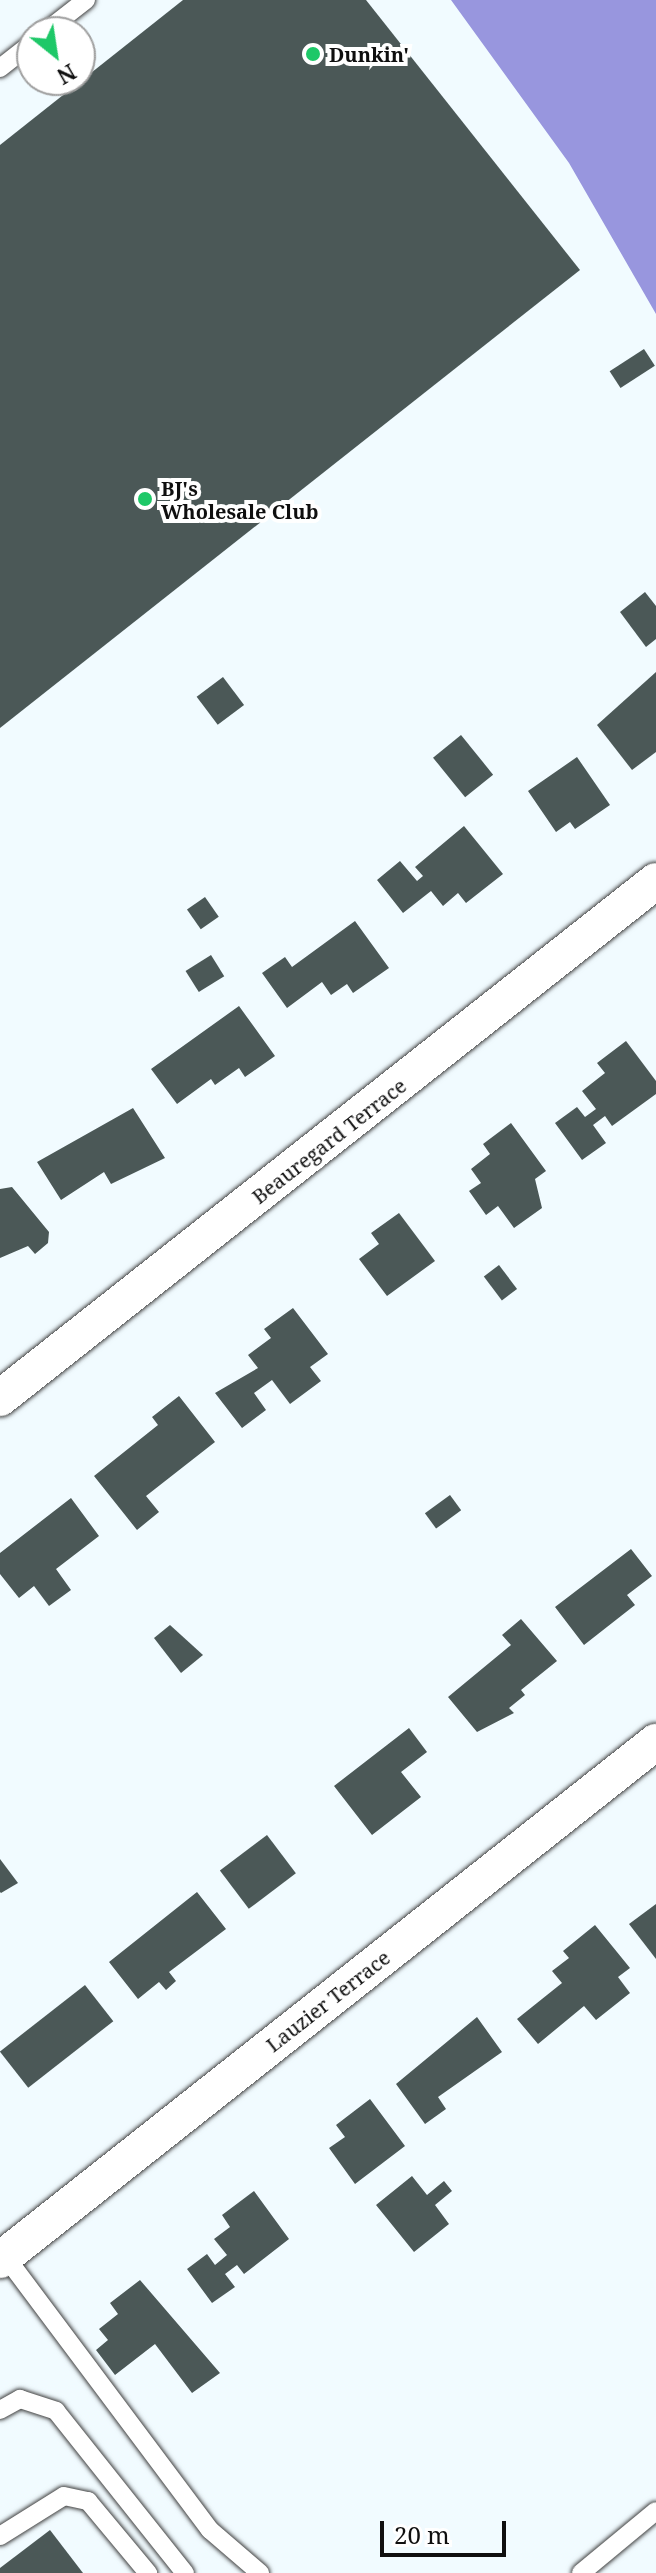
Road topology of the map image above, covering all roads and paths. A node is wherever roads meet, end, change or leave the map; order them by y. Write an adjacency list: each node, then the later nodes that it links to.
1 (86, 0): 2 (lane)
2 (66, 16)
3 (16, 56): 4 (lane)
4 (0, 68)
5 (656, 881): 6 (street, Beauregard Terrace)
6 (0, 1398)
7 (656, 1742): 8 (street, Lauzier Terrace)
8 (3, 2258): 14 (lane)
9 (0, 2410): 13 (lane)
10 (656, 2511): 15 (lane)
11 (0, 2536): 12 (lane)
12 (148, 2573)
13 (185, 2573)
14 (260, 2573)
15 (581, 2573)

